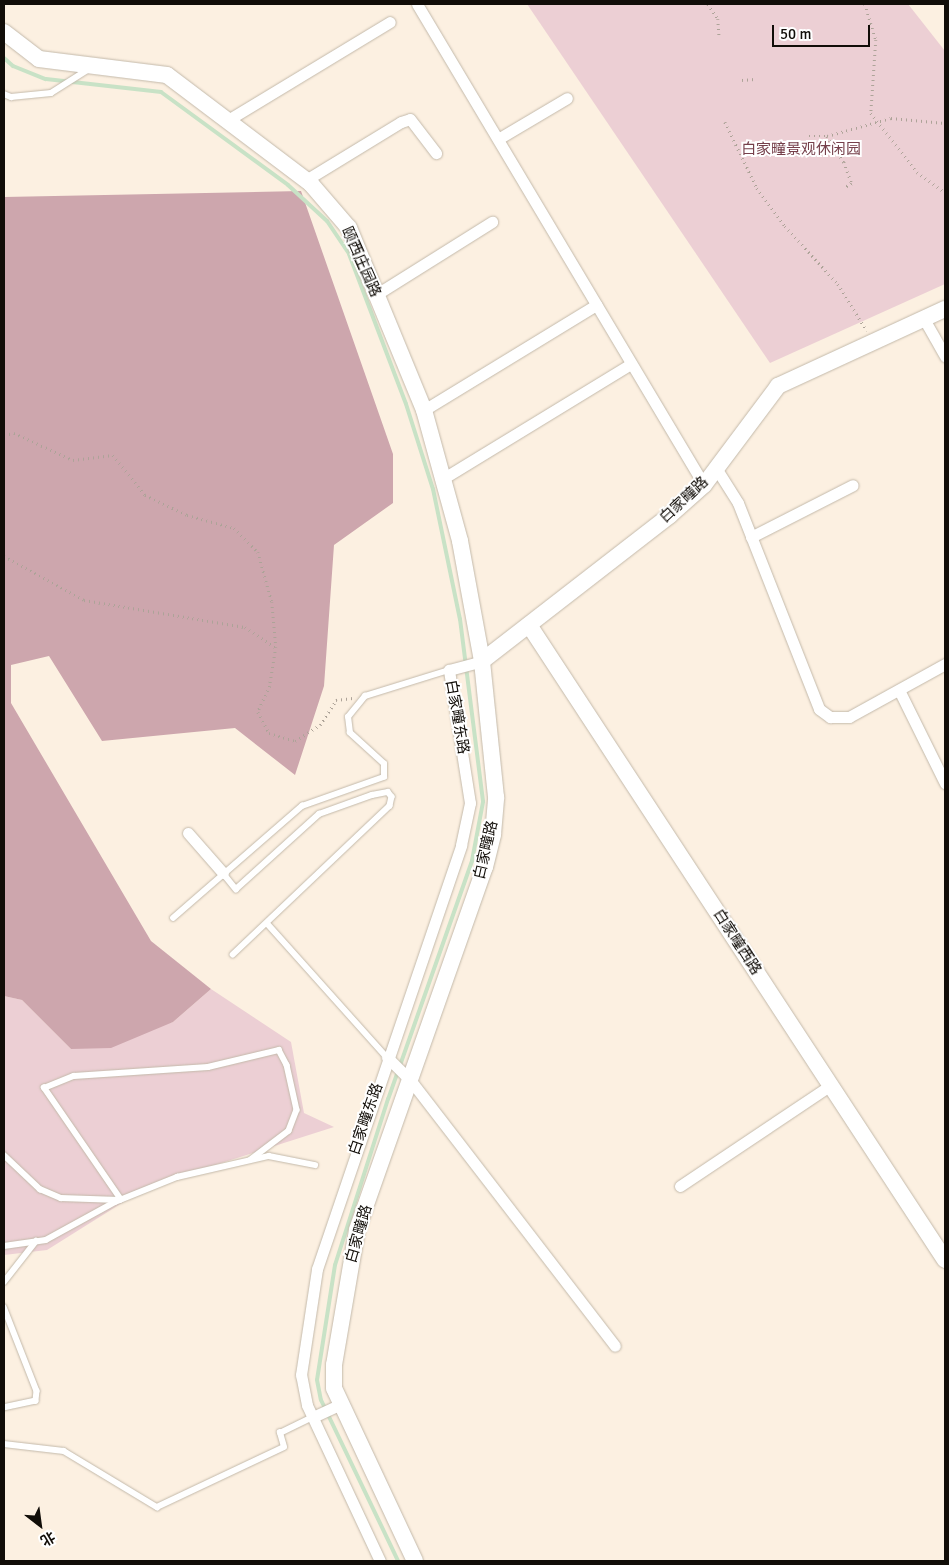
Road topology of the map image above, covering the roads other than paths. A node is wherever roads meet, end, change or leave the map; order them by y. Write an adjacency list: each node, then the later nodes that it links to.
1 (417, 4): 10 (street)
2 (390, 22): 9 (street)
3 (4, 32): 4 (street, 颐西庄园路)
4 (94, 66): 6 (lane); 9 (street, 颐西庄园路)
5 (4, 94): 6 (lane)
6 (11, 98): 8 (lane)
7 (567, 98): 10 (street)
8 (4, 101)
9 (228, 120): 12 (street, 颐西庄园路)
10 (498, 140): 15 (street)
11 (436, 154): 12 (street)
12 (306, 180): 14 (street, 颐西庄园路)
13 (492, 222): 14 (street)
14 (376, 294): 20 (street, 颐西庄园路)
15 (596, 305): 19 (street); 20 (street)
16 (945, 309): 17 (street, 白家疃路)
17 (924, 319): 18 (street); 21 (street, 白家疃路)
18 (945, 356)
19 (631, 364): 22 (street); 23 (street)
20 (424, 410): 22 (street, 颐西庄园路)
21 (716, 468): 23 (street, 白家疃路); 25 (street)
22 (444, 478): 27 (street, 颐西庄园路)
23 (704, 485): 26 (street, 白家疃路)
24 (853, 485): 25 (street)
25 (751, 537): 30 (street)
26 (529, 625): 27 (street, 白家疃路); 39 (street, 白家疃西路)
27 (477, 662): 29 (street); 38 (street, 白家疃路)
28 (945, 664): 30 (street)
29 (455, 669): 33 (lane); 37 (street, 白家疃东路)
30 (899, 690): 31 (street)
31 (945, 783)
32 (188, 833): 33 (street)
33 (222, 872): 34 (lane); 35 (lane)
34 (173, 918)
35 (267, 923): 36 (lane); 37 (lane)
36 (233, 955)
37 (390, 1061): 38 (street); 53 (street, 白家疃东路)
38 (407, 1078): 50 (street); 51 (street, 白家疃路)
39 (831, 1085): 43 (street); 47 (street, 白家疃西路)
40 (4, 1156): 44 (lane)
41 (251, 1160): 42 (lane); 44 (lane); 44 (lane)
42 (315, 1165)
43 (680, 1186)
44 (121, 1200): 45 (lane)
45 (36, 1241): 46 (lane); 48 (lane)
46 (4, 1246)
47 (945, 1260)
48 (4, 1282)
49 (4, 1307): 52 (lane)
50 (615, 1346)
51 (337, 1406): 53 (street); 56 (street, 白家疃路)
52 (4, 1408)
53 (317, 1416): 54 (lane); 55 (street, 白家疃东路)
54 (4, 1444)
55 (380, 1561)
56 (415, 1561)

